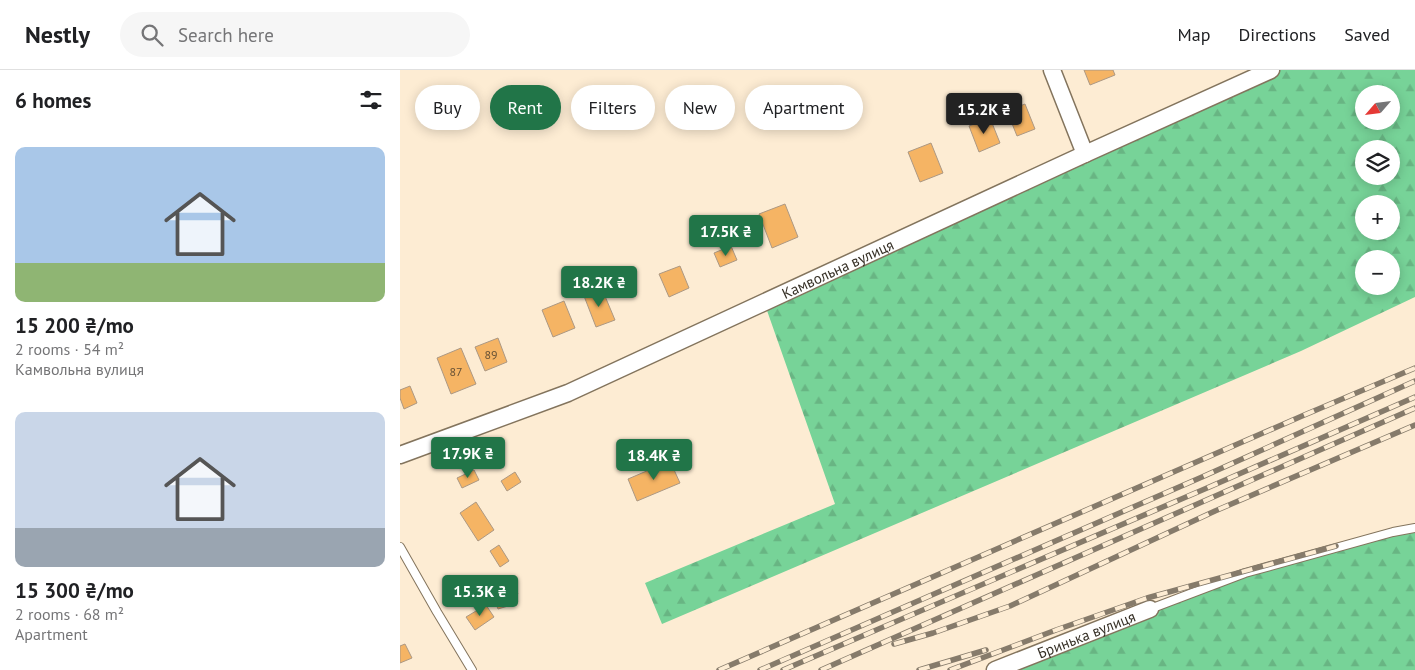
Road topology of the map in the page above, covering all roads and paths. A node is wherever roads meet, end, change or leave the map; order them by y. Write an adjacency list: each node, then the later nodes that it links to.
1 (1052, 70): 3 (street)
2 (1271, 70): 3 (street, Камвольна вулиця)
3 (1085, 154): 4 (street, Камвольна вулиця)
4 (400, 455)
5 (1415, 528): 7 (lane)
6 (400, 546): 9 (lane)
7 (1150, 609): 8 (street, Бринька вулиця)
8 (1015, 667): 10 (street, Бринька вулиця)
9 (472, 670)
10 (995, 670)

